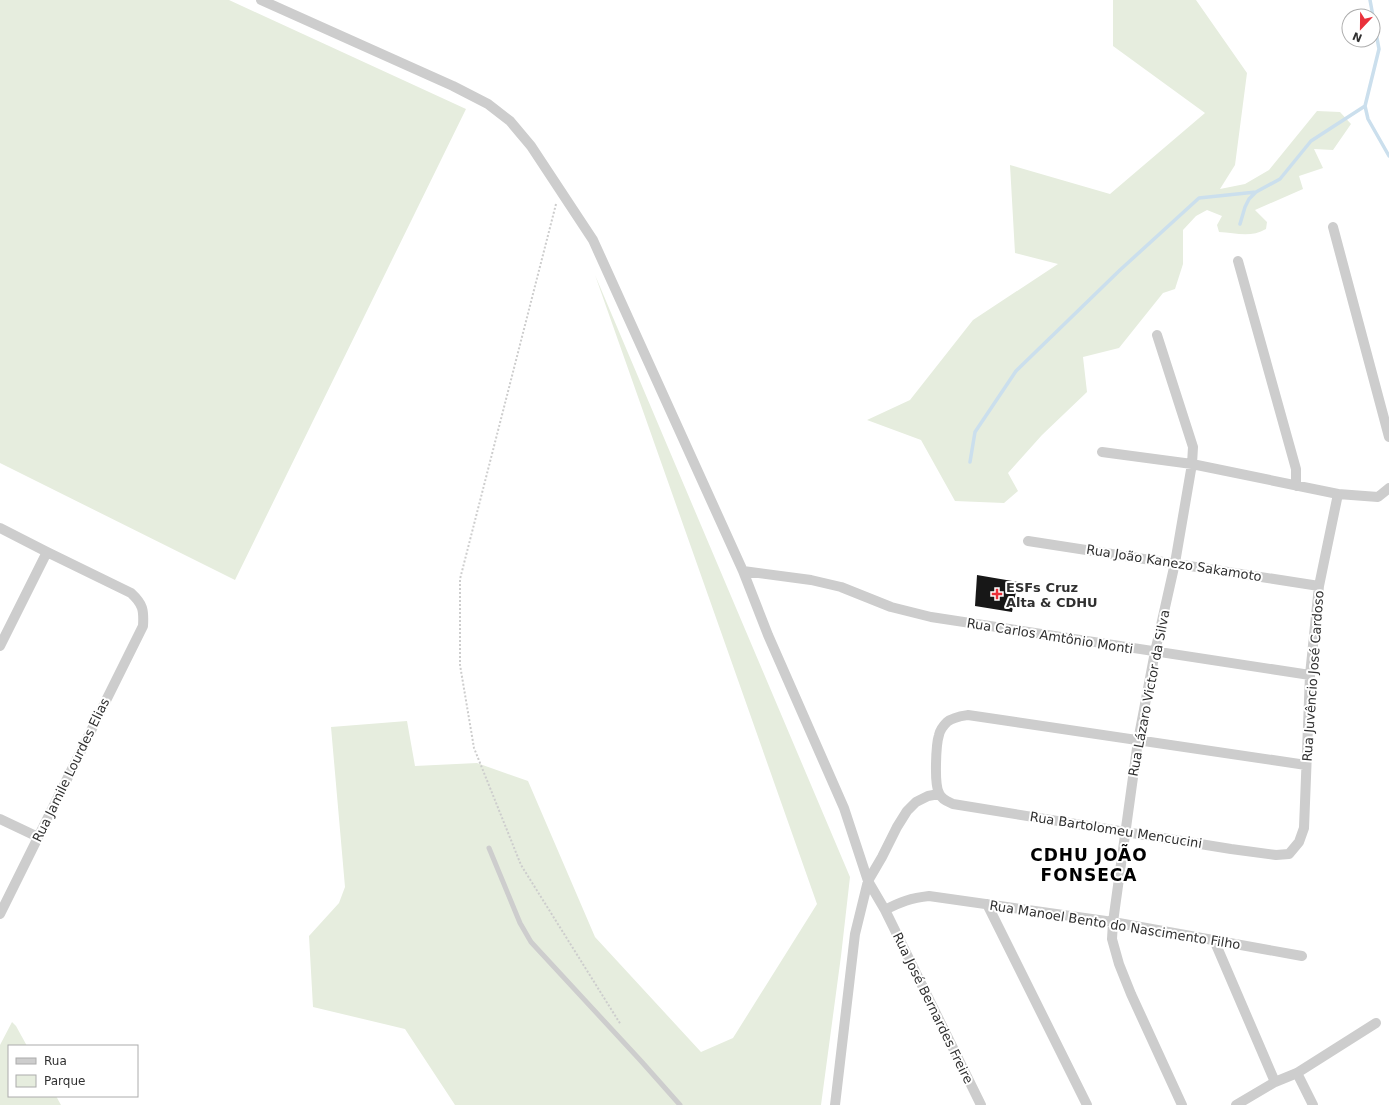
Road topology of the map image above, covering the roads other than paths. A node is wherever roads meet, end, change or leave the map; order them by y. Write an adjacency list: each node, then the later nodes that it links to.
1 (261, 0): 15 (street, Rua José Bernardes Freire)
2 (1334, 228): 5 (street)
3 (1238, 261): 8 (street)
4 (1157, 335): 7 (street, Rua Lázaro Victor da Silva)
5 (1389, 437)
6 (1102, 452): 7 (street)
7 (1192, 464): 8 (street); 14 (street, Rua Lázaro Victor da Silva)
8 (1296, 486): 10 (street)
9 (1389, 488): 10 (street)
10 (1338, 494): 16 (street, Rua Juvêncio José Cardoso)
11 (0, 528): 13 (street)
12 (1028, 541): 14 (street, Rua João Kanezo Sakamoto)
13 (47, 552): 17 (street); 25 (street, Rua Jamile Lourdes Elias)
14 (1175, 563): 16 (street, Rua João Kanezo Sakamoto); 18 (street, Rua Lázaro Victor da Silva)
15 (743, 571): 18 (street, Rua Carlos Amtônio Monti); 28 (street, Rua José Bernardes Freire)
16 (1319, 586): 19 (street, Rua Juvêncio José Cardoso)
17 (0, 646)
18 (1155, 652): 19 (street, Rua Carlos Amtônio Monti); 20 (street, Rua Lázaro Victor da Silva)
19 (1310, 675): 21 (street, Rua Juvêncio José Cardoso)
20 (1138, 741): 21 (street); 22 (street); 24 (street, Rua Lázaro Victor da Silva)
21 (1306, 765): 27 (street, Rua Juvêncio José Cardoso)
22 (942, 797): 24 (street, Rua Bartolomeu Mencucini); 28 (street)
23 (0, 819): 25 (street)
24 (1126, 831): 27 (street, Rua Bartolomeu Mencucini); 32 (street, Rua Lázaro Victor da Silva)
25 (38, 837): 31 (street, Rua Jamile Lourdes Elias)
26 (488, 848): 38 (lane)
27 (1289, 854)
28 (868, 881): 30 (street, Rua José Bernardes Freire); 39 (street)
29 (987, 904): 30 (street, Rua Manoel Bento do Nascimento Filho); 32 (street, Rua Manoel Bento do Nascimento Filho); 41 (street)
30 (885, 910): 40 (street, Rua José Bernardes Freire)
31 (0, 914)
32 (1112, 922): 33 (street, Rua Manoel Bento do Nascimento Filho); 42 (street, Rua Lázaro Victor da Silva)
33 (1214, 940): 34 (street, Rua Manoel Bento do Nascimento Filho); 37 (street)
34 (1302, 956)
35 (1376, 1023): 36 (street)
36 (1297, 1073): 37 (street); 44 (street)
37 (1275, 1082): 43 (street)
38 (680, 1105)
39 (835, 1105)
40 (981, 1105)
41 (1087, 1105)
42 (1182, 1105)
43 (1236, 1105)
44 (1313, 1105)

